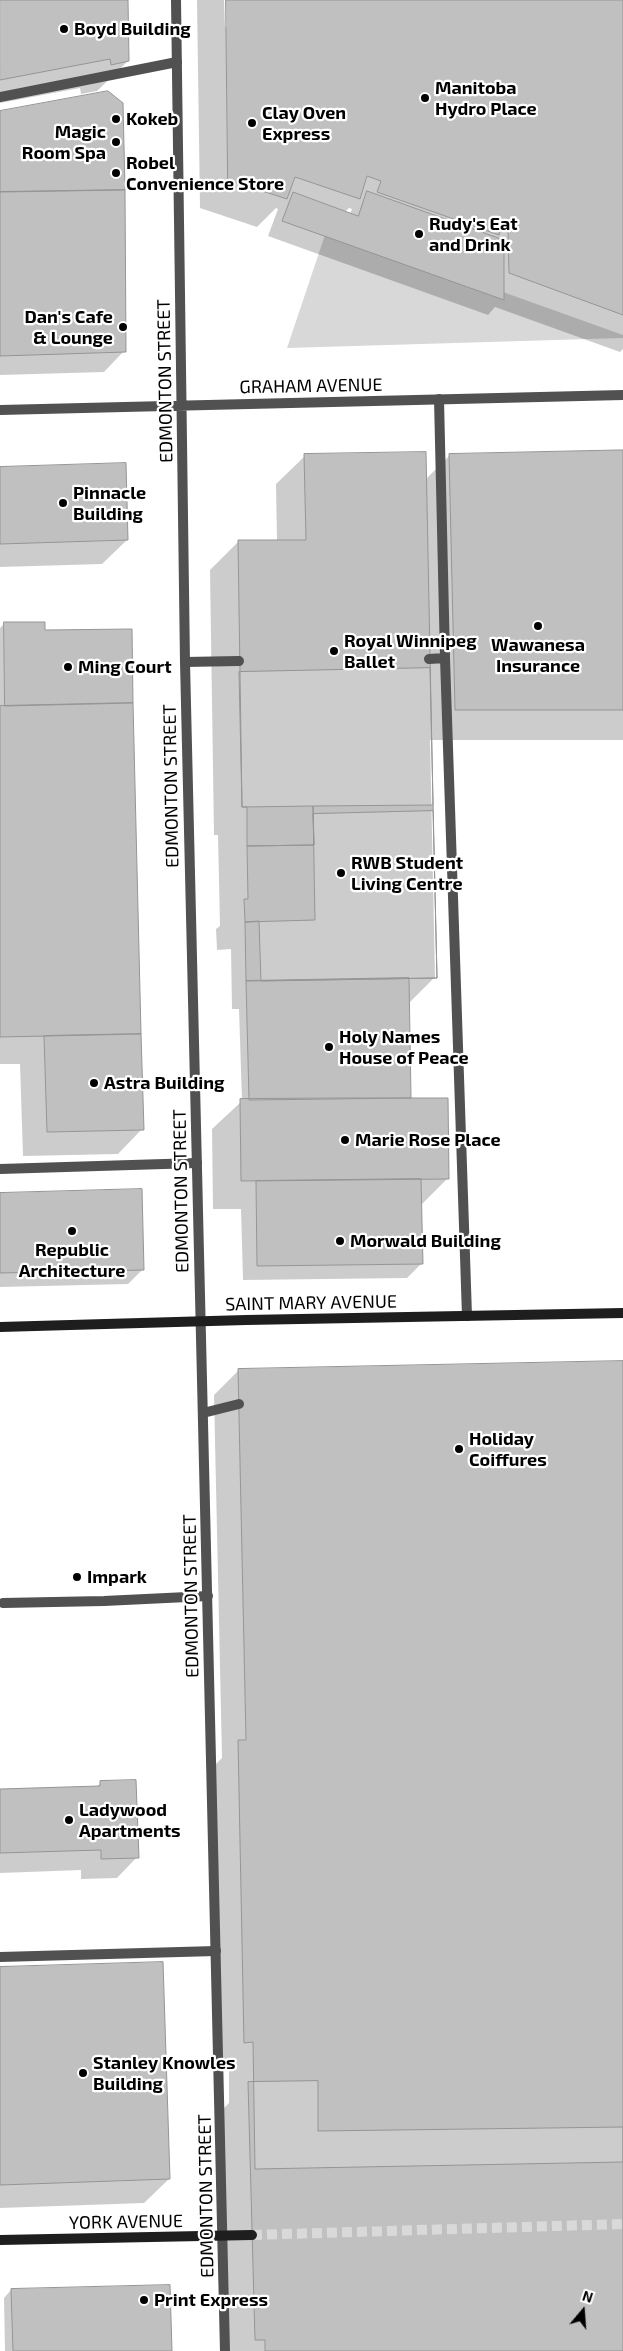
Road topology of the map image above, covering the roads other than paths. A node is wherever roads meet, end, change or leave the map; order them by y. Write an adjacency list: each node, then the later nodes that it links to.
1 (176, 0): 2 (street, EDMONTON STREET)
2 (177, 62): 3 (street); 6 (street, EDMONTON STREET)
3 (0, 97)
4 (623, 395): 5 (street, GRAHAM AVENUE)
5 (439, 399): 6 (street, GRAHAM AVENUE); 9 (street)
6 (182, 406): 7 (street, GRAHAM AVENUE); 11 (street, EDMONTON STREET)
7 (0, 410)
8 (428, 658): 9 (street)
9 (445, 658): 15 (street)
10 (240, 661): 11 (street)
11 (184, 662): 12 (street, EDMONTON STREET)
12 (197, 1163): 13 (street); 16 (street, EDMONTON STREET)
13 (0, 1169)
14 (623, 1313): 15 (main road, SAINT MARY AVENUE)
15 (467, 1316): 16 (main road, SAINT MARY AVENUE)
16 (201, 1322): 17 (main road, SAINT MARY AVENUE); 19 (street, EDMONTON STREET)
17 (0, 1327)
18 (238, 1404): 19 (street)
19 (203, 1413): 20 (street, EDMONTON STREET)
20 (208, 1596): 21 (street); 22 (street, EDMONTON STREET)
21 (3, 1603)
22 (216, 1951): 23 (street); 25 (street, EDMONTON STREET)
23 (0, 1957)
24 (252, 2235): 25 (main road, YORK AVENUE)
25 (223, 2236): 26 (main road, YORK AVENUE); 27 (street, EDMONTON STREET)
26 (0, 2240)
27 (225, 2351)

